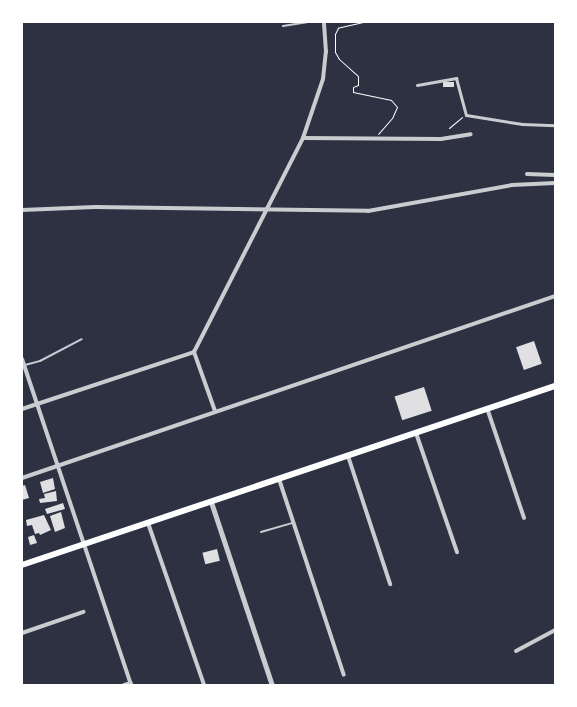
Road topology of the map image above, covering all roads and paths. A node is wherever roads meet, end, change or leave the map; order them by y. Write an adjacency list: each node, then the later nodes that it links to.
1 (306, 22): 4 (lane)
2 (324, 22): 10 (street)
3 (363, 22): 11 (path)
4 (283, 26)
5 (417, 86): 6 (street)
6 (466, 115): 7 (street); 8 (path)
7 (555, 125)
8 (449, 128)
9 (471, 134): 11 (street)
10 (303, 138): 11 (street); 15 (street)
11 (378, 138)
12 (526, 174): 13 (street)
13 (555, 175)
14 (555, 183): 15 (street)
15 (268, 209): 16 (street); 19 (street)
16 (22, 210)
17 (555, 296): 26 (street)
18 (82, 339): 21 (lane)
19 (194, 352): 23 (street); 26 (street)
20 (22, 359): 21 (street)
21 (24, 366): 23 (street)
22 (555, 386): 24 (main road)
23 (38, 404): 25 (street); 29 (street)
24 (487, 408): 27 (main road); 33 (street)
25 (22, 409)
26 (215, 411): 29 (street)
27 (416, 433): 28 (main road); 38 (street)
28 (348, 456): 31 (main road); 40 (street)
29 (59, 466): 30 (street); 37 (street)
30 (22, 478)
31 (279, 479): 32 (main road); 34 (street)
32 (211, 502): 35 (main road); 49 (street)
33 (524, 518)
34 (294, 522): 36 (lane); 45 (street)
35 (148, 523): 37 (main road); 48 (street)
36 (261, 532)
37 (86, 544): 39 (main road); 46 (street)
38 (457, 552)
39 (22, 565)
40 (390, 584)
41 (83, 612): 43 (street)
42 (555, 630): 44 (street)
43 (22, 633)
44 (516, 651)
45 (344, 675)
46 (131, 684): 47 (street)
47 (124, 685)
48 (204, 685)
49 (272, 685)

